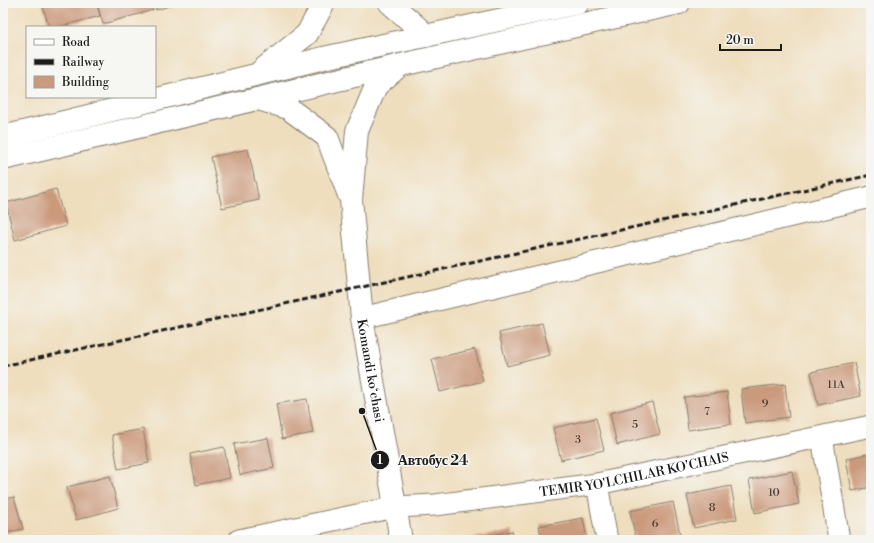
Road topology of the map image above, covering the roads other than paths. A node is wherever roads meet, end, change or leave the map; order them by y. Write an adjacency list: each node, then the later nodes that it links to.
1 (324, 3): 7 (main road)
2 (390, 3): 5 (main road)
3 (578, 3): 5 (main road)
4 (680, 3): 6 (main road)
5 (427, 36): 7 (main road)
6 (401, 65): 8 (main road); 12 (main road, Komandi ko‘chasi)
7 (256, 75): 9 (main road)
8 (257, 99): 10 (main road); 12 (main road, Komandi ko‘chasi)
9 (3, 136)
10 (3, 159)
11 (871, 197): 13 (street)
12 (351, 200): 13 (main road, Komandi ko‘chasi)
13 (362, 318): 17 (main road, Komandi ko‘chasi)
14 (871, 426): 15 (street, TEMIR YO'LCHILAR KO'CHAIS)
15 (822, 437): 16 (street, TEMIR YO'LCHILAR KO'CHAIS); 21 (street)
16 (597, 484): 17 (street, TEMIR YO'LCHILAR KO'CHAIS); 20 (street)
17 (395, 507): 18 (street, TEMIR YO'LCHILAR KO'CHAIS); 19 (main road, Komandi ko‘chasi)
18 (238, 540)
19 (401, 540)
20 (608, 540)
21 (839, 540)

